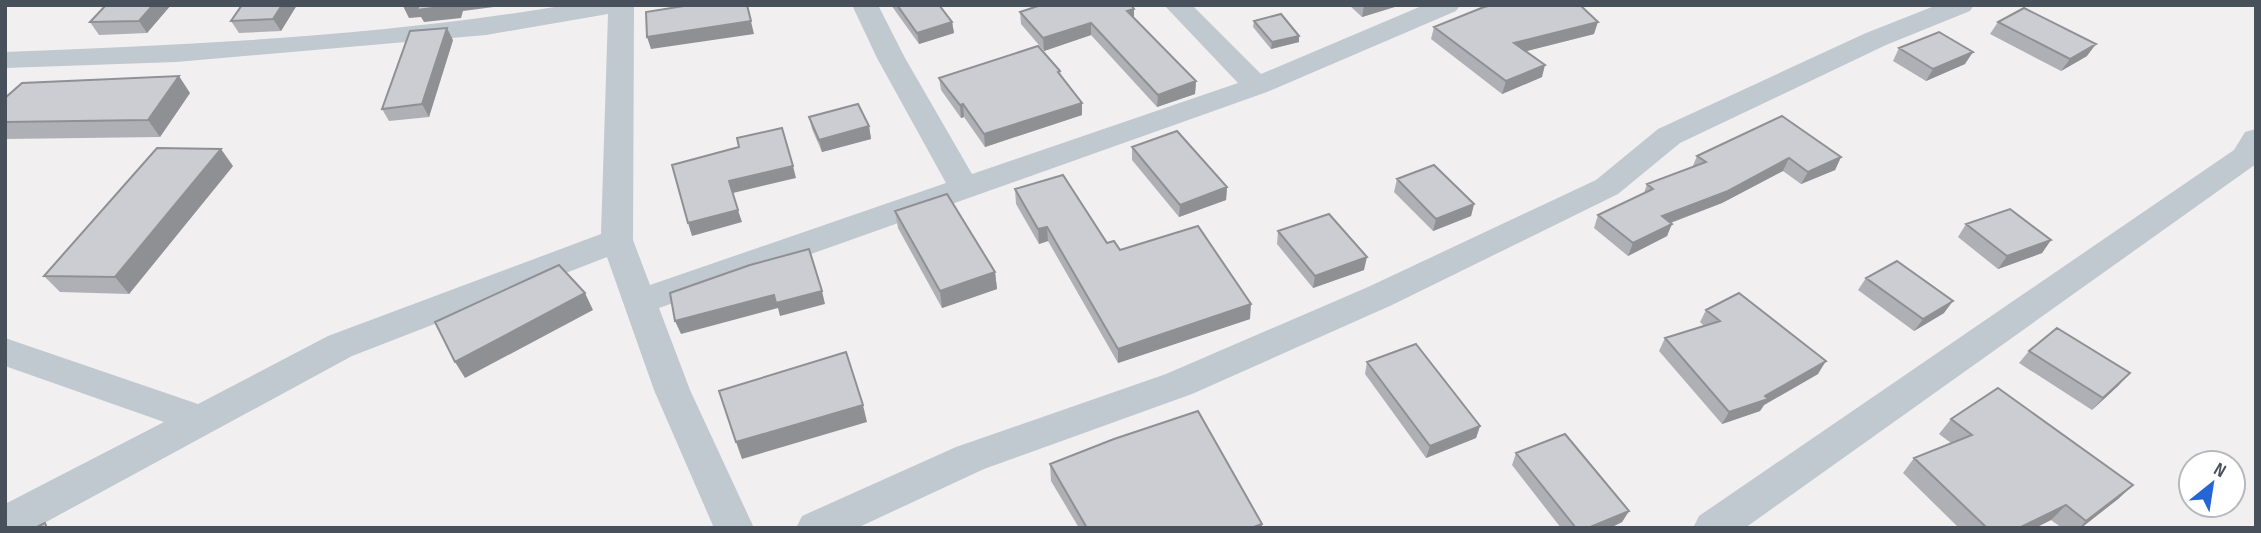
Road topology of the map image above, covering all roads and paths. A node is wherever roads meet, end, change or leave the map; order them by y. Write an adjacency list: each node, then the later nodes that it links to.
1 (619, 5): 6 (street); 11 (street)
2 (865, 5): 10 (street)
3 (1178, 5): 8 (street)
4 (1447, 5): 8 (street)
5 (1961, 5): 17 (street)
6 (552, 11): 7 (street)
7 (5, 60)
8 (1257, 86): 10 (street)
9 (2256, 139): 18 (street)
10 (964, 188): 12 (street)
11 (617, 240): 12 (street); 14 (street)
12 (639, 302): 16 (street)
13 (5, 352): 14 (street)
14 (202, 419): 15 (street)
15 (5, 524)
16 (734, 528)
17 (816, 528)
18 (1713, 528)

